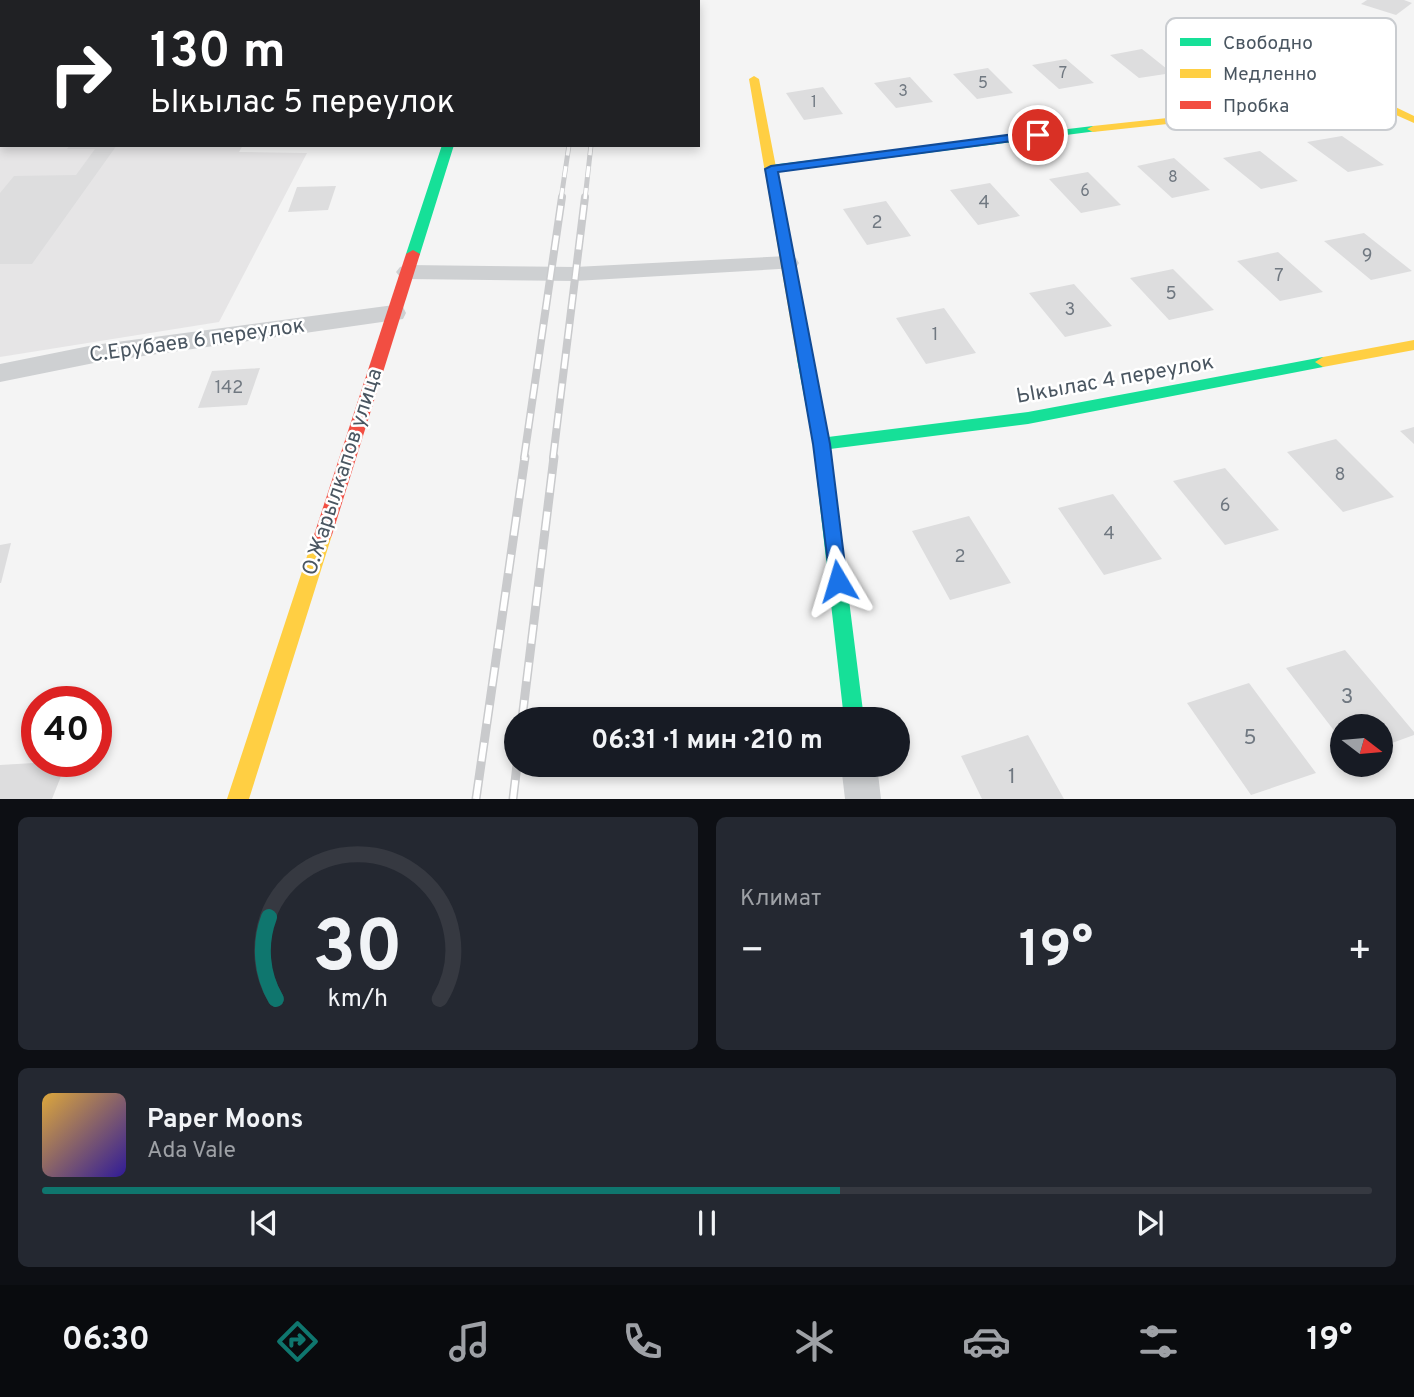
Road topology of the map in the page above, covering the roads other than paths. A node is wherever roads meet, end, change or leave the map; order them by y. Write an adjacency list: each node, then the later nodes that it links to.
1 (754, 79): 6 (street)
2 (1396, 112): 3 (street)
3 (1414, 120)
4 (1166, 122): 6 (street)
5 (447, 147): 8 (street, О.Жарылкапов улица)
6 (771, 169): 7 (street)
7 (788, 263): 8 (street); 12 (street)
8 (408, 272): 9 (street, О.Жарылкапов улица)
9 (394, 313): 11 (street, С.Ерубаев 6 переулок); 15 (street, О.Жарылкапов улица)
10 (1414, 345): 12 (street, Ыкылас 4 переулок)
11 (0, 373)
12 (821, 444): 13 (street)
13 (853, 707)
14 (860, 777): 16 (street)
15 (238, 799)
16 (863, 799)

